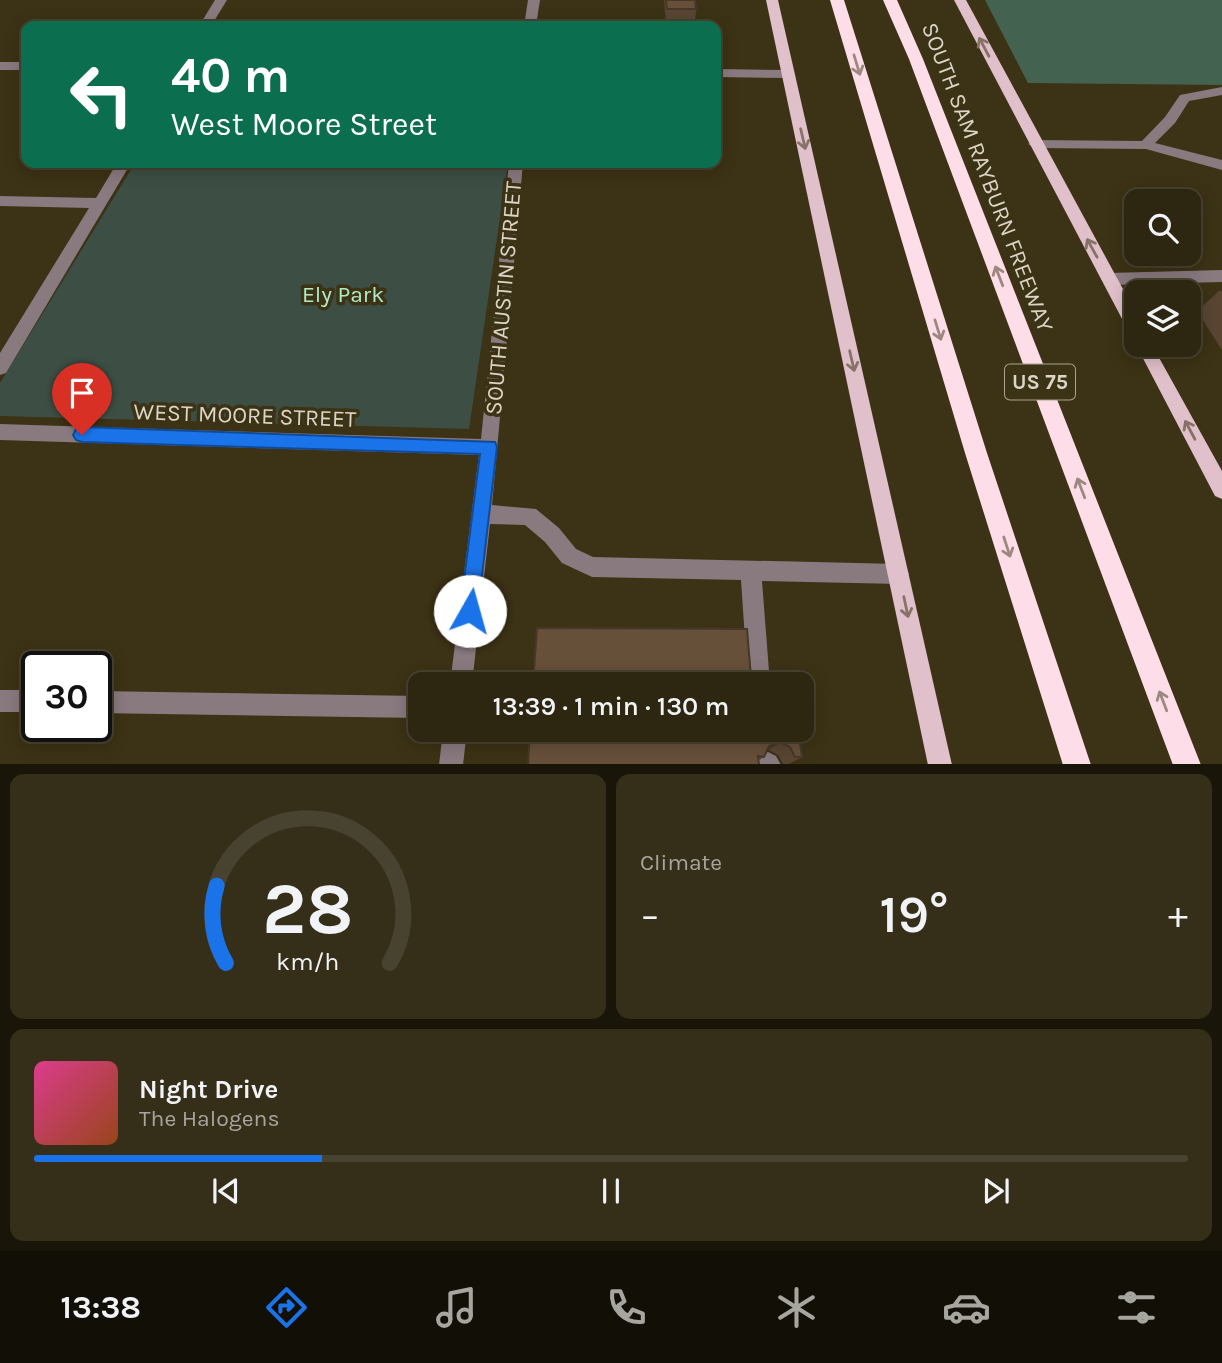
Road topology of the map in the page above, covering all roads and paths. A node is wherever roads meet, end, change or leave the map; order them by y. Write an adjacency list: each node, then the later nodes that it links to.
1 (220, 0): 8 (street)
2 (534, 0): 9 (street)
3 (772, 0): 14 (main road)
4 (837, 0): 43 (highway, one-way to 43)
5 (890, 0): 10 (highway, SOUTH SAM RAYBURN FREEWAY / US 75)
6 (899, 0): 10 (highway)
7 (960, 0): 16 (main road, SOUTH SAM RAYBURN FREEWAY, one-way to 7)
8 (208, 21)
9 (531, 21)
10 (916, 59): 44 (highway, SOUTH SAM RAYBURN FREEWAY / US 75, one-way to 10)
11 (0, 66): 12 (street)
12 (21, 66)
13 (721, 73): 14 (street)
14 (788, 74): 33 (main road, one-way to 33)
15 (1222, 91): 17 (street)
16 (1035, 144): 17 (street); 24 (main road, SOUTH SAM RAYBURN FREEWAY, one-way to 16)
17 (1146, 145): 18 (street)
18 (1222, 165)
19 (121, 168): 22 (street)
20 (516, 168): 29 (street, SOUTH AUSTIN STREET)
21 (0, 201): 22 (street)
22 (100, 203): 27 (street)
23 (1222, 276): 24 (street)
24 (1109, 279): 25 (main road, SOUTH SAM RAYBURN FREEWAY)
25 (1124, 307)
26 (1150, 357): 30 (main road, one-way to 26)
27 (0, 368)
28 (0, 432): 29 (street, WEST MOORE STREET)
29 (489, 447): 31 (street, SOUTH AUSTIN STREET)
30 (1222, 491)
31 (481, 514): 32 (street); 34 (street, SOUTH AUSTIN STREET)
32 (751, 571): 33 (street); 35 (street)
33 (899, 574): 42 (main road, one-way to 42)
34 (462, 672)
35 (758, 672)
36 (0, 701): 37 (street)
37 (21, 701)
38 (112, 702): 39 (street)
39 (408, 707)
40 (454, 742): 41 (street)
41 (451, 764)
42 (940, 764)
43 (1077, 764)
44 (1187, 764)

